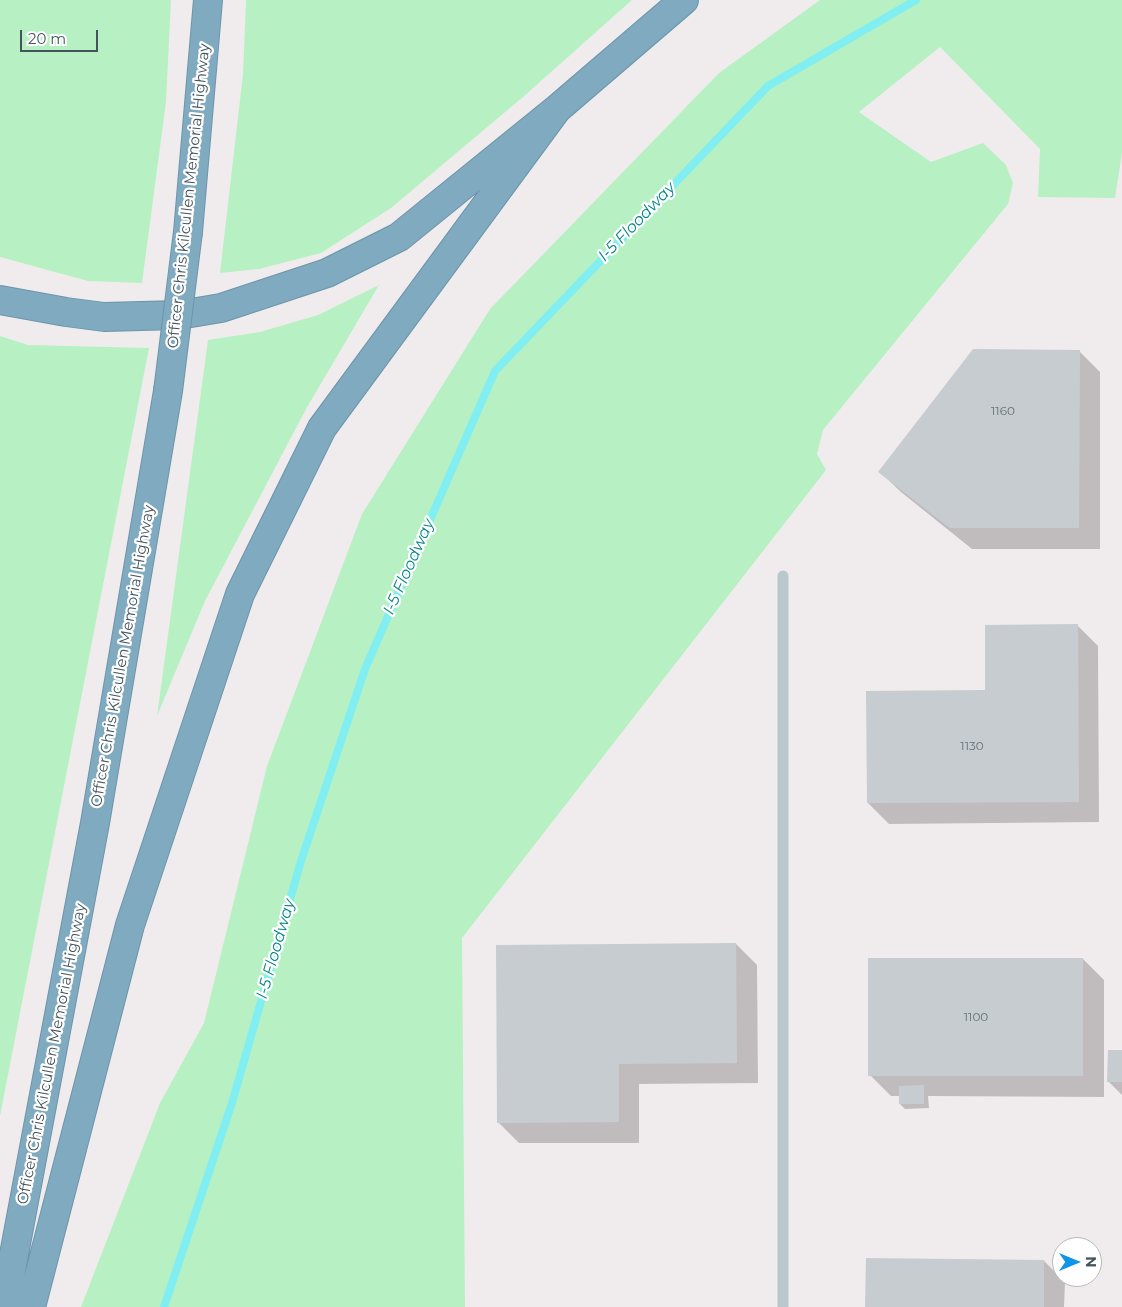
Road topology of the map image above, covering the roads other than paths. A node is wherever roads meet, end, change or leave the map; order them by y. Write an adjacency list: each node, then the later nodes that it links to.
1 (208, 0): 6 (highway, Officer Chris Kilcullen Memorial Highway, bridge)
2 (684, 0): 3 (highway)
3 (557, 109): 4 (highway); 7 (highway)
4 (0, 300)
5 (783, 576): 8 (lane)
6 (6, 1307)
7 (31, 1307)
8 (783, 1307)

